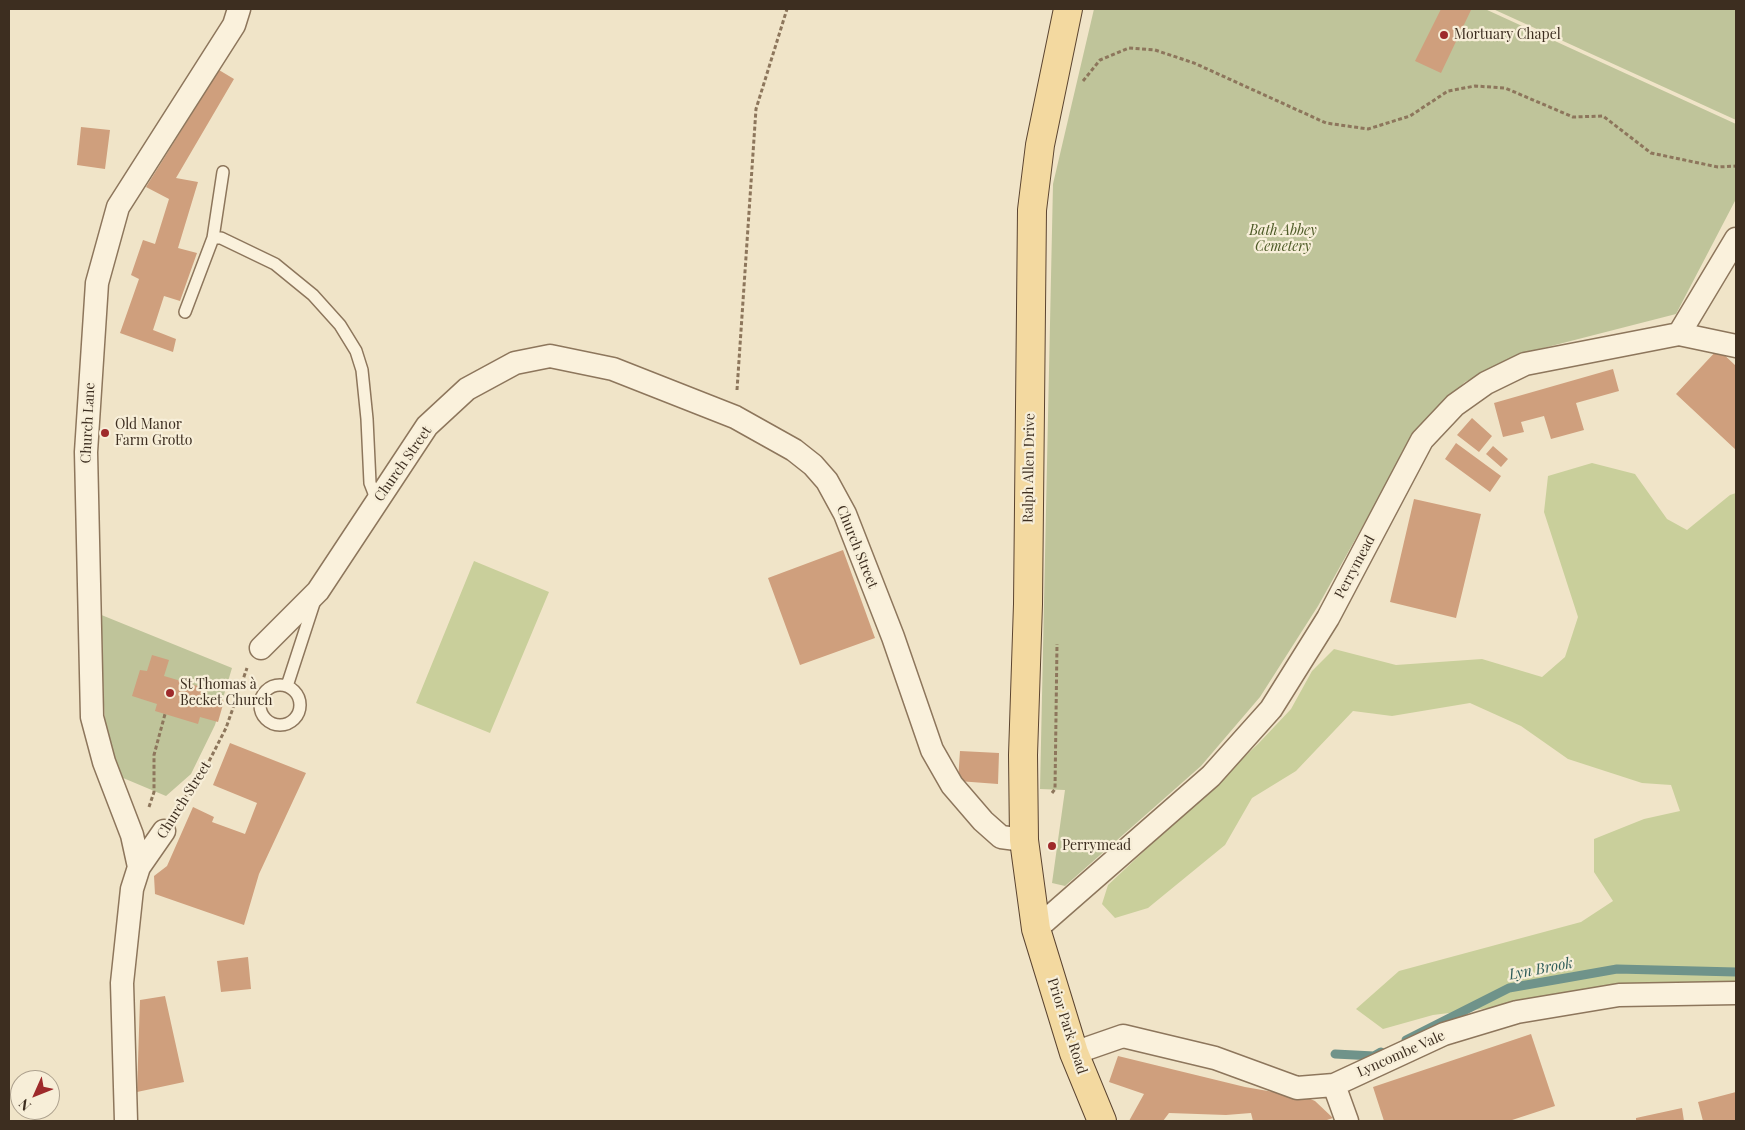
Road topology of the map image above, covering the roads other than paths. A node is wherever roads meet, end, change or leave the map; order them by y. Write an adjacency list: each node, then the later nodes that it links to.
1 (239, 9): 15 (street, Church Lane)
2 (1068, 9): 14 (main road, Ralph Allen Drive)
3 (223, 172): 4 (lane)
4 (213, 238): 6 (lane); 9 (lane)
5 (1736, 239): 7 (street)
6 (185, 312)
7 (1679, 334): 8 (street, Perrymead); 16 (street, Perrymead)
8 (1736, 346)
9 (377, 502): 10 (street, Church Street); 14 (street, Church Street)
10 (318, 591): 11 (street, Church Street); 12 (lane)
11 (260, 648)
12 (286, 686)
13 (159, 840): 15 (street, Church Street)
14 (1024, 840): 16 (main road, Ralph Allen Drive)
15 (140, 867): 20 (street, Church Street)
16 (1036, 929): 18 (main road, Prior Park Road)
17 (1736, 993): 19 (street, Lyncombe Vale)
18 (1074, 1053): 19 (street, Lyncombe Vale); 21 (main road, Prior Park Road)
19 (1334, 1085): 22 (street)
20 (126, 1121)
21 (1102, 1121)
22 (1347, 1121)

